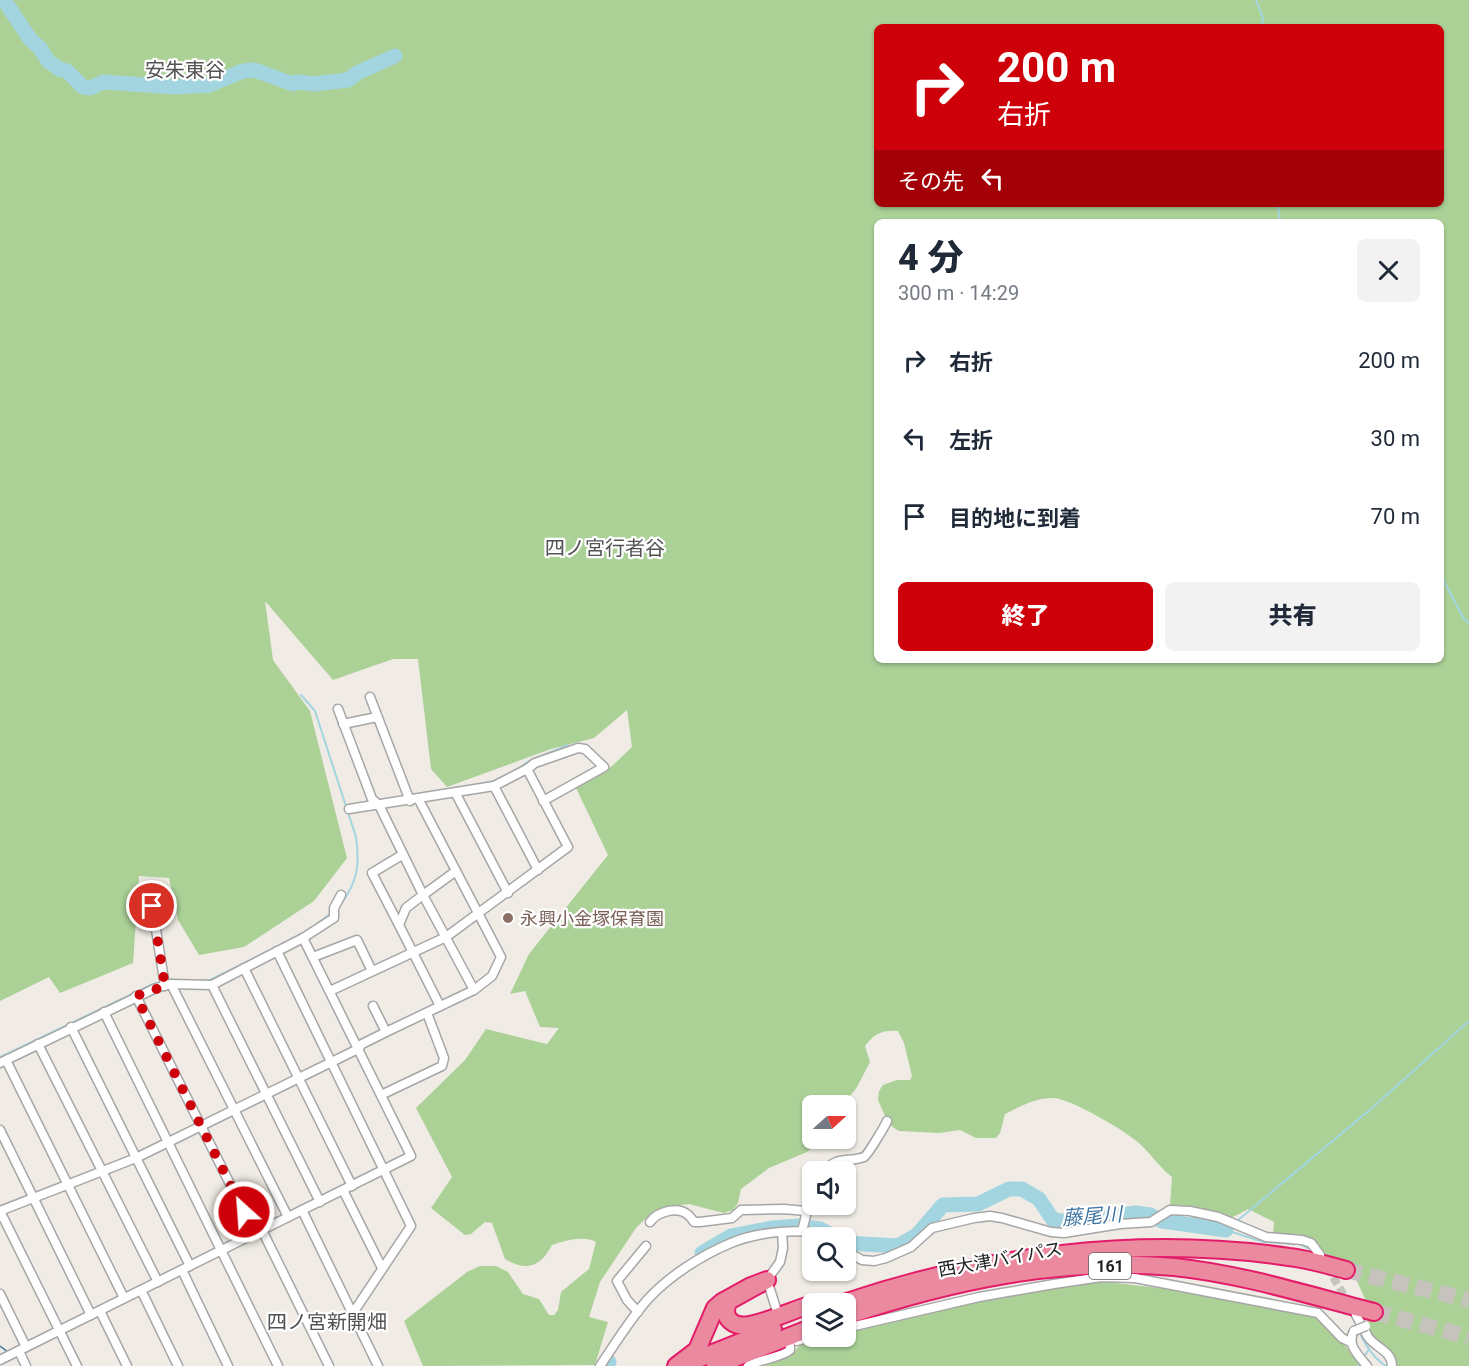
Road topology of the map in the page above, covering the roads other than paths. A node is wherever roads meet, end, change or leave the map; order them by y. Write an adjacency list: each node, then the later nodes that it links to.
1 (370, 698): 3 (street)
2 (338, 709): 4 (street)
3 (377, 717): 4 (street); 8 (street)
4 (343, 724): 10 (street)
5 (527, 769): 6 (street); 9 (street); 9 (street)
6 (494, 786): 7 (street); 13 (street)
7 (456, 794): 8 (street); 16 (street)
8 (415, 800): 10 (street); 14 (street)
9 (543, 801): 13 (street)
10 (375, 803): 11 (street); 12 (street)
11 (349, 809)
12 (402, 855): 18 (street); 20 (street)
13 (538, 870): 16 (street)
14 (456, 871): 18 (street); 19 (street)
15 (149, 886): 28 (street)
16 (508, 893): 19 (street)
17 (341, 895): 22 (street)
18 (423, 895): 20 (street); 21 (street)
19 (478, 914): 21 (street); 30 (street)
20 (399, 924): 24 (street)
21 (446, 937): 24 (street); 30 (street)
22 (303, 938): 23 (street); 25 (street)
23 (277, 951): 26 (street); 42 (street)
24 (413, 952): 27 (street); 34 (street)
25 (313, 957): 27 (street); 31 (street)
26 (244, 968): 29 (street); 43 (street)
27 (372, 971): 31 (street)
28 (168, 985): 29 (street); 32 (street); 46 (street)
29 (212, 985): 44 (street)
30 (474, 990): 34 (street)
31 (330, 991): 40 (street)
32 (136, 996): 35 (street); 48 (street)
33 (373, 1006): 38 (street)
34 (440, 1006): 36 (street)
35 (104, 1012): 37 (street); 50 (street)
36 (427, 1013): 38 (street); 45 (street)
37 (71, 1028): 39 (street); 51 (street)
38 (386, 1032): 40 (street)
39 (38, 1044): 41 (street); 54 (street)
40 (358, 1049): 42 (street); 45 (street)
41 (3, 1061): 55 (street)
42 (331, 1061): 43 (street); 53 (street)
43 (299, 1077): 44 (street); 56 (street)
44 (266, 1094): 46 (street); 58 (street)
45 (381, 1095): 53 (street)
46 (233, 1110): 48 (street); 62 (street)
47 (887, 1121): 52 (street)
48 (201, 1126): 50 (street); 65 (street)
49 (0, 1130): 57 (street)
50 (170, 1143): 51 (street); 68 (street)
51 (136, 1158): 54 (street); 71 (street)
52 (836, 1161)
53 (384, 1170): 56 (street); 72 (street)
54 (103, 1172): 55 (street); 75 (street)
55 (68, 1185): 57 (street); 80 (street)
56 (348, 1188): 58 (street); 72 (street)
57 (34, 1198): 60 (street); 85 (street)
58 (320, 1202): 59 (street)
59 (302, 1210): 62 (street); 86 (street)
60 (0, 1211): 92 (street)
61 (802, 1211): 63 (street)
62 (288, 1217): 65 (street)
63 (650, 1222)
64 (802, 1231): 66 (street)
65 (258, 1232): 68 (street); 106 (street)
66 (782, 1232): 74 (street); 84 (street)
67 (646, 1246): 84 (street)
68 (222, 1250): 71 (street); 105 (street)
69 (1320, 1255): 70 (street)
70 (856, 1257)
71 (186, 1268): 75 (street); 104 (street)
72 (382, 1268): 86 (street)
73 (1346, 1270): 76 (highway, 西大津バイパス / 161)
74 (767, 1281): 82 (street); 83 (highway); 109 (highway)
75 (158, 1282): 77 (street)
76 (890, 1287): 79 (highway); 81 (highway, 西大津バイパス / 161)
77 (141, 1290): 80 (street); 103 (street)
78 (0, 1294): 98 (street)
79 (856, 1294)
80 (124, 1298): 85 (street)
81 (856, 1299)
82 (776, 1308)
83 (802, 1308)
84 (636, 1310): 108 (street)
85 (96, 1313): 92 (street); 102 (street)
86 (353, 1313): 107 (street)
87 (856, 1313): 90 (highway, 西大津バイパス / 161)
88 (1356, 1315): 114 (street)
89 (802, 1317): 110 (highway)
90 (1370, 1319): 95 (street, bridge)
91 (856, 1326): 95 (street)
92 (59, 1331): 98 (street); 101 (street)
93 (802, 1331): 96 (highway)
94 (802, 1340): 96 (street)
95 (1350, 1342): 113 (street)
96 (768, 1344): 111 (highway)
97 (790, 1346): 112 (street)
98 (22, 1349): 99 (street); 100 (street)
99 (0, 1360)
100 (26, 1366)
101 (77, 1366)
102 (127, 1366)
103 (178, 1366)
104 (228, 1366)
105 (278, 1366)
106 (329, 1366)
107 (378, 1366)
108 (600, 1366)
109 (676, 1366)
110 (682, 1366)
111 (715, 1366)
112 (748, 1366)
113 (1366, 1366)
114 (1392, 1366)

